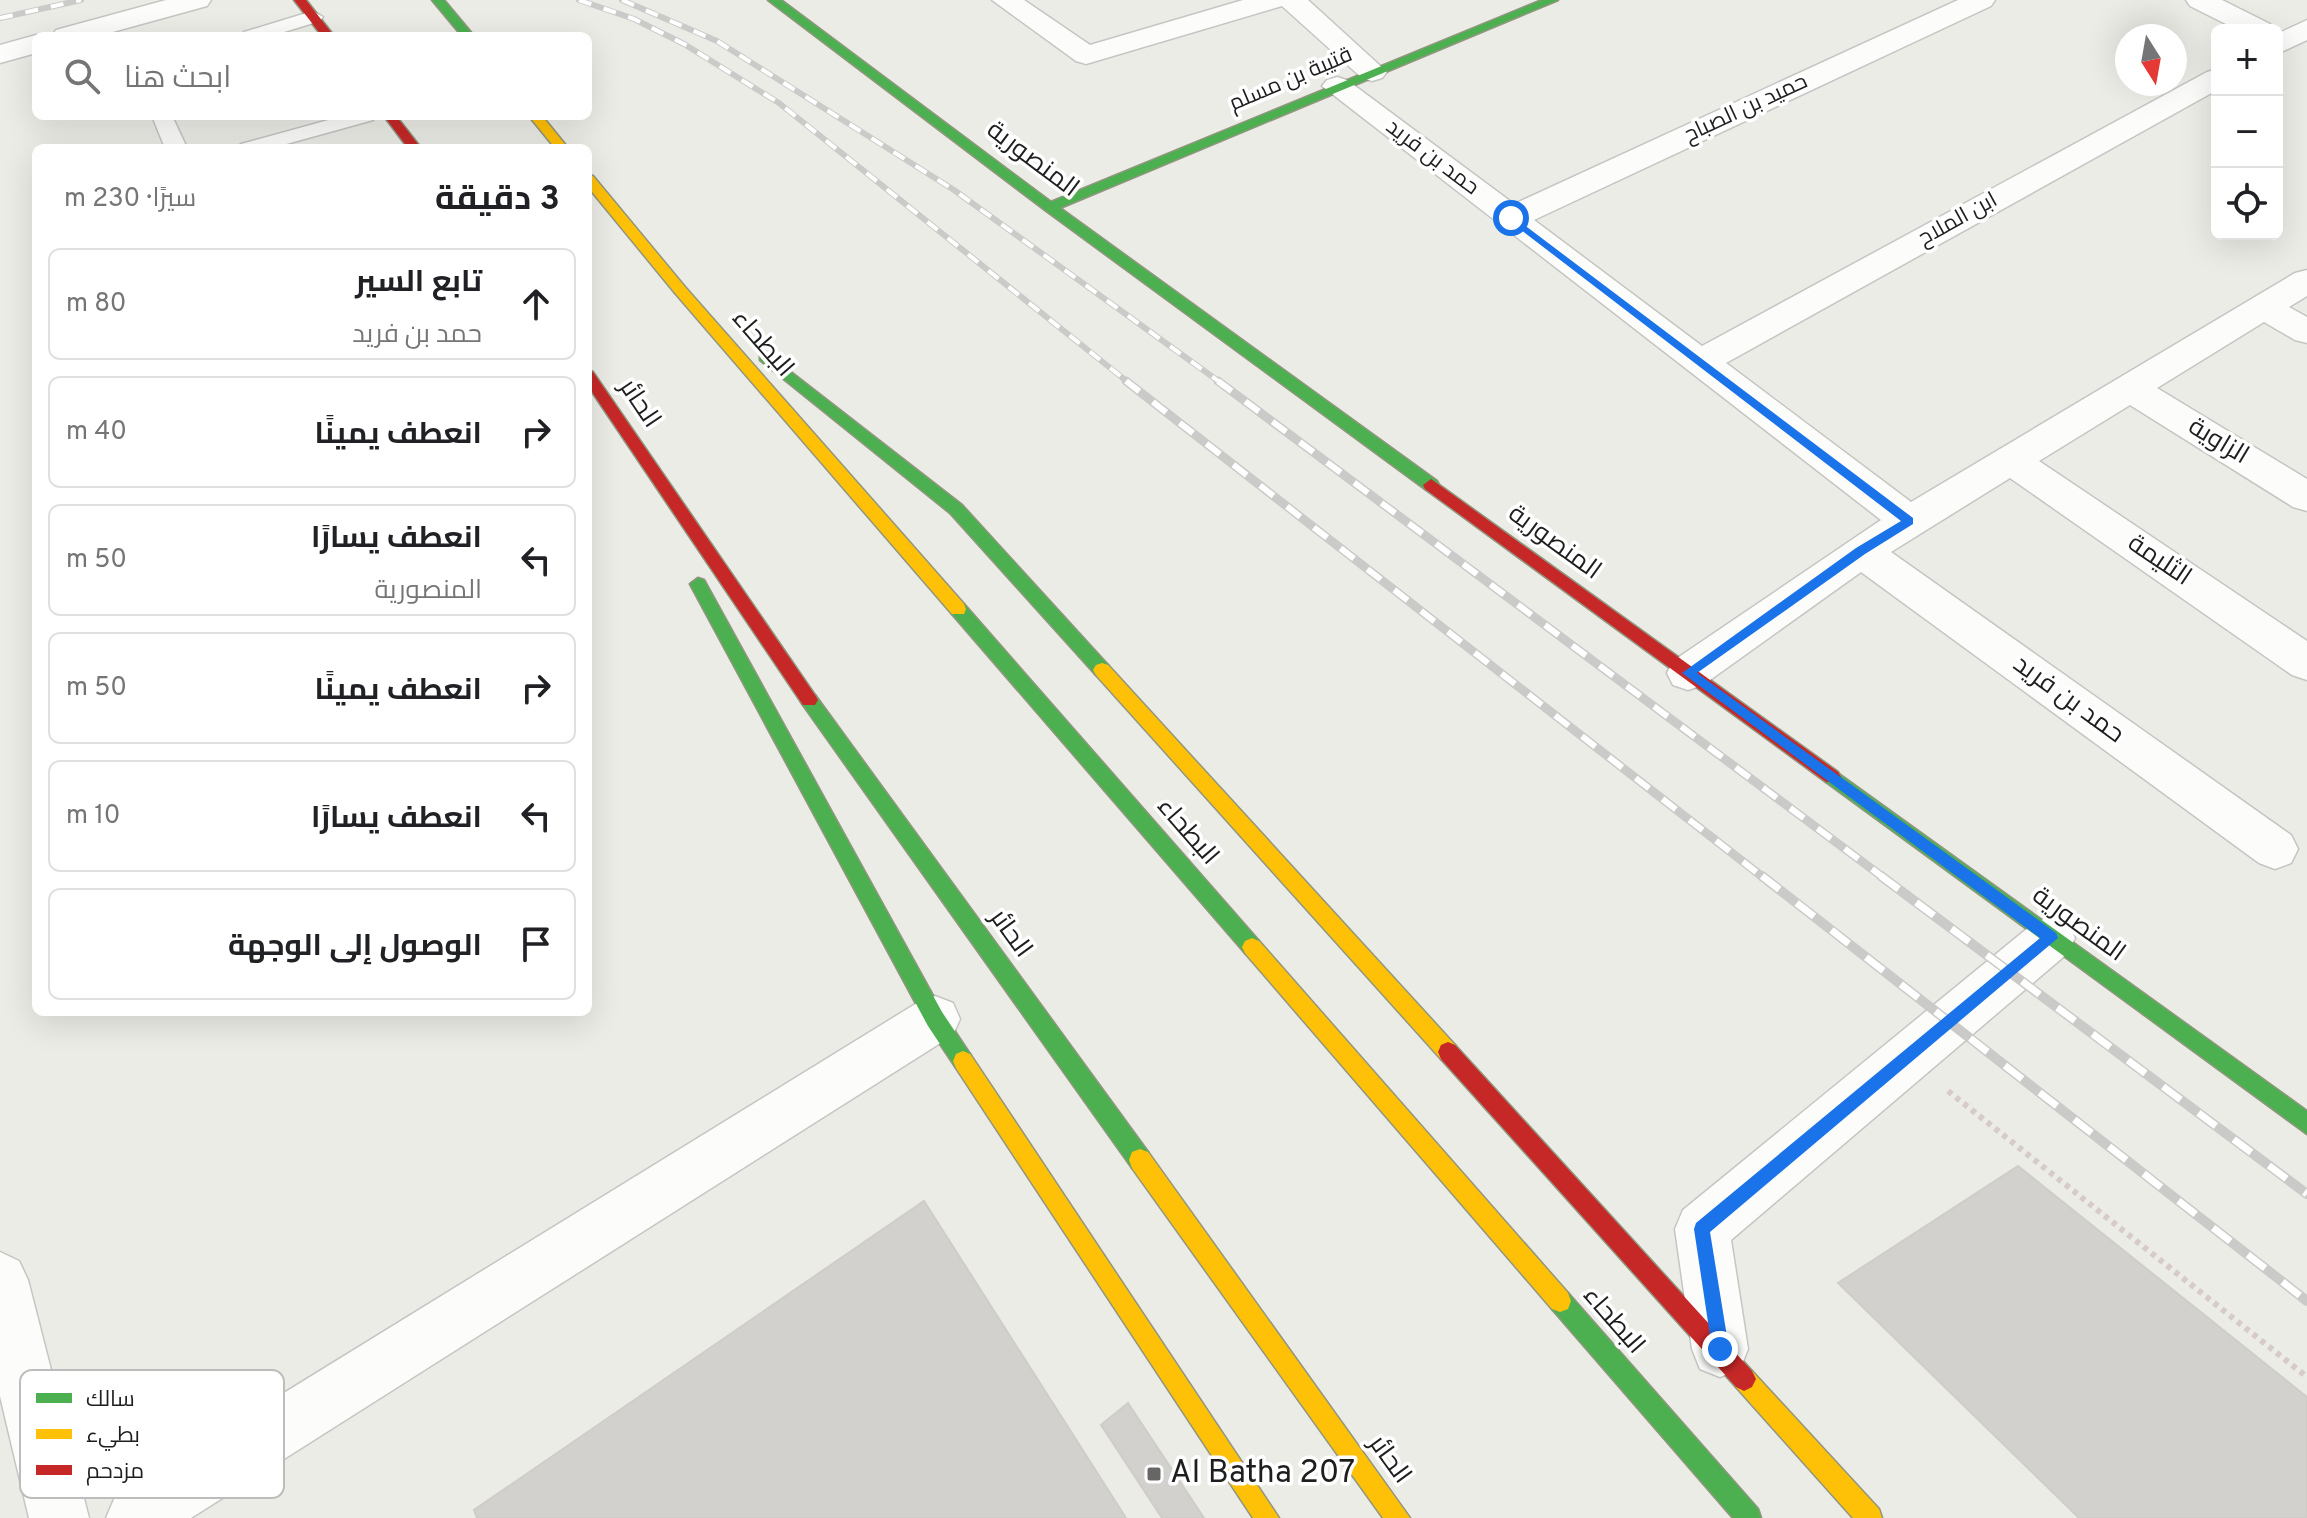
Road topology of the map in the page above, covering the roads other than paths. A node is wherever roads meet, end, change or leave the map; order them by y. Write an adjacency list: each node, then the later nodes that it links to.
1 (197, 0): 12 (street)
2 (300, 0): 11 (main road)
3 (438, 0): 15 (main road)
4 (774, 0): 31 (main road, المنصورية)
5 (1006, 0): 6 (street)
6 (1273, 0)
7 (1291, 0): 19 (street)
8 (1981, 0): 32 (street, حميد بن الصباح)
9 (2200, 0): 16 (street)
10 (1545, 1): 19 (main road, قتيبة بن مسلم)
11 (313, 17): 13 (lane); 14 (main road)
12 (81, 32)
13 (264, 32)
14 (325, 32)
15 (465, 32)
16 (2285, 40)
17 (32, 45): 18 (street)
18 (0, 54)
19 (1372, 72): 21 (main road, قتيبة بن مسلم)
20 (2211, 81): 37 (street, ابن الملاح)
21 (1337, 86): 31 (main road, قتيبة بن مسلم); 32 (street, حمد بن فريد)
22 (164, 120): 26 (lane)
23 (351, 120): 27 (lane)
24 (393, 120): 28 (main road)
25 (538, 120): 29 (main road)
26 (174, 144)
27 (263, 144)
28 (412, 144)
29 (559, 144)
30 (592, 184): 34 (main road, البطحاء)
31 (1050, 207): 48 (main road, المنصورية)
32 (1511, 218): 37 (street, حمد بن فريد)
33 (2307, 281): 35 (street)
34 (680, 290): 54 (main road); 63 (main road, البطحاء)
35 (2264, 307): 36 (street); 39 (street)
36 (2307, 332)
37 (1700, 362): 44 (street, حمد بن فريد)
38 (592, 381): 62 (main road, الحائر)
39 (2130, 388): 41 (street); 42 (street, الزاوية)
40 (592, 389): 43 (main road)
41 (2011, 460): 44 (street); 47 (street, الثليمة)
42 (2307, 497)
43 (663, 520)
44 (1909, 521): 45 (street)
45 (1861, 551): 48 (street); 49 (street, حمد بن فريد)
46 (686, 562): 51 (main road)
47 (2307, 663)
48 (1688, 673): 50 (main road, المنصورية)
49 (2275, 849)
50 (2051, 938): 52 (main road, المنصورية); 54 (street)
51 (935, 1019): 56 (street); 61 (main road)
52 (2307, 1124)
53 (0, 1280): 55 (street)
54 (1720, 1349): 64 (main road)
55 (22, 1370)
56 (284, 1426)
57 (54, 1498): 59 (street)
58 (168, 1498): 60 (street)
59 (59, 1518)
60 (136, 1518)
61 (1267, 1518)
62 (1398, 1518)
63 (1749, 1518)
64 (1870, 1518)

